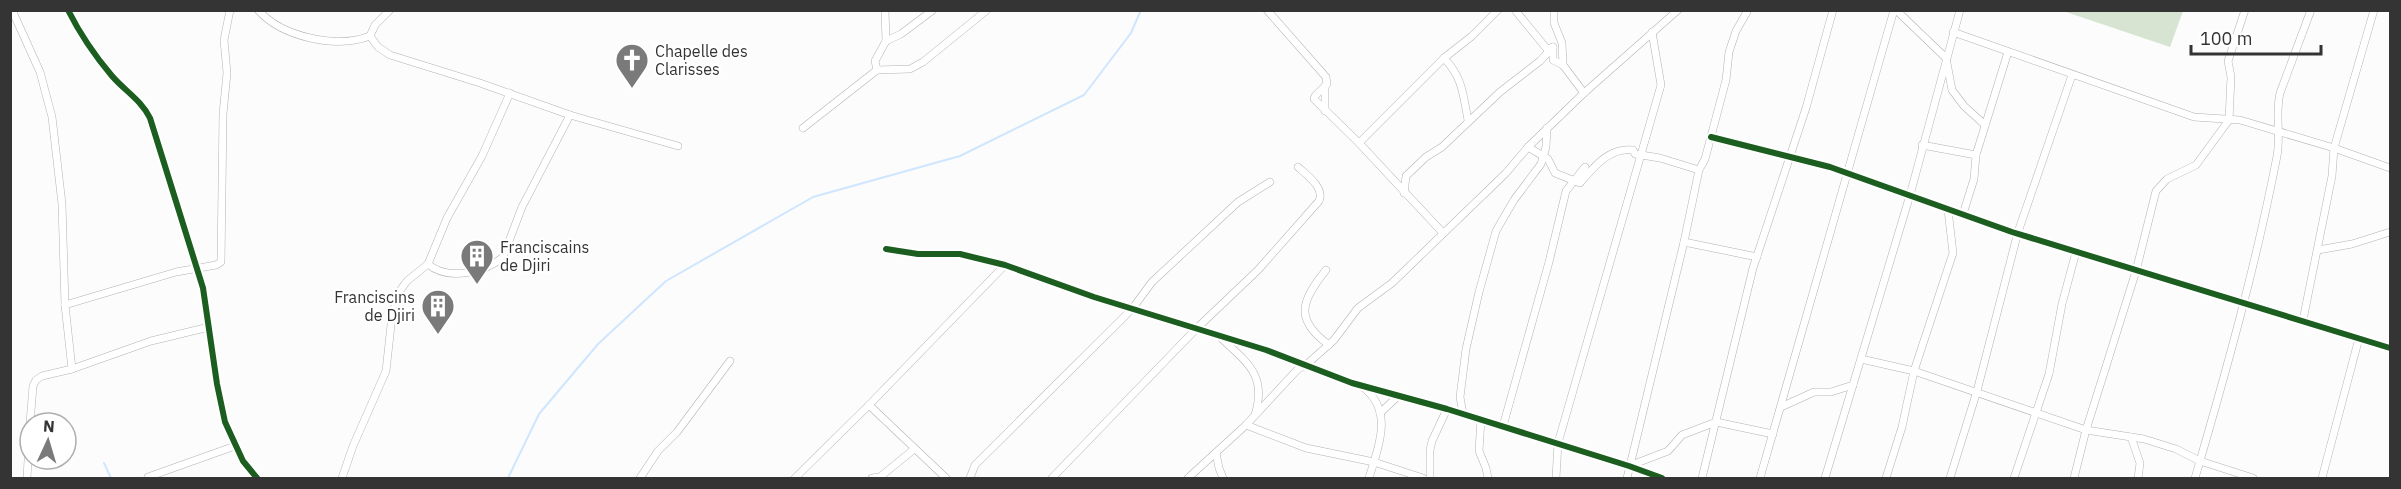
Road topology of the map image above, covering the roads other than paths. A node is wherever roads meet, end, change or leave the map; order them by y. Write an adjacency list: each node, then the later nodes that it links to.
1 (12, 10): 76 (street)
2 (68, 10): 72 (street)
3 (230, 10): 72 (street)
4 (258, 10): 23 (street)
5 (390, 10): 23 (street)
6 (885, 10): 24 (street)
7 (933, 10): 24 (street)
8 (987, 10): 30 (street)
9 (1267, 10): 42 (street)
10 (1498, 10): 27 (street)
11 (1515, 10): 25 (street)
12 (1554, 10): 29 (street)
13 (1678, 10): 21 (street)
14 (1748, 10): 41 (street)
15 (1833, 10): 49 (street)
16 (1895, 10): 28 (street); 55 (street)
17 (1960, 10): 22 (street)
18 (2245, 10): 36 (street)
19 (2311, 10): 40 (street)
20 (2374, 10): 46 (street)
21 (1652, 32): 33 (street); 48 (street)
22 (1953, 32): 26 (street); 28 (street)
23 (370, 36): 32 (street)
24 (886, 41): 30 (street)
25 (1552, 47): 29 (street); 35 (street)
26 (2008, 52): 31 (street); 37 (street)
27 (1444, 58): 35 (street); 42 (street)
28 (1946, 58): 37 (street); 43 (street)
29 (1563, 65): 33 (street)
30 (877, 70): 39 (street)
31 (2072, 75): 36 (street); 62 (street)
32 (510, 93): 34 (street); 70 (street)
33 (1584, 93): 38 (street)
34 (570, 115): 44 (street); 70 (street)
35 (1468, 120): 58 (street)
36 (2229, 120): 40 (street); 74 (street)
37 (1985, 125): 47 (street)
38 (1547, 128): 45 (street); 50 (street)
39 (803, 129)
40 (2279, 133): 46 (street); 75 (street)
41 (1711, 137): 49 (street); 54 (street)
42 (1359, 143): 58 (street)
43 (1922, 145): 47 (street); 59 (street)
44 (678, 146)
45 (1528, 147): 50 (street); 64 (street)
46 (2334, 148): 53 (street); 67 (street)
47 (1976, 155): 61 (street)
48 (1642, 156): 54 (street); 56 (street); 109 (street)
49 (1790, 156): 55 (street); 69 (street)
50 (1544, 157): 56 (street); 100 (street)
51 (1298, 167): 80 (street)
52 (1585, 167): 56 (street)
53 (2391, 168)
54 (1699, 170): 65 (street)
55 (1847, 173): 59 (street); 95 (street)
56 (1572, 180): 105 (street)
57 (1270, 182): 77 (street)
58 (1404, 193): 64 (street)
59 (1910, 195): 60 (street); 85 (street)
60 (1948, 210): 61 (street); 89 (street)
61 (1963, 214): 62 (street)
62 (2018, 232): 68 (street); 92 (street)
63 (2391, 232): 67 (street)
64 (1443, 233): 83 (street)
65 (1684, 242): 69 (street); 115 (street)
66 (886, 249): 71 (street)
67 (2318, 250): 78 (street)
68 (2076, 252): 74 (street); 99 (street)
69 (1757, 257): 103 (street)
70 (428, 264): 118 (street)
71 (1005, 265): 77 (street); 94 (street)
72 (197, 267): 76 (street); 79 (street)
73 (1326, 270): 83 (street)
74 (2136, 271): 75 (street); 106 (street)
75 (2244, 302): 78 (street); 113 (street)
76 (65, 305): 88 (street)
77 (1132, 309): 80 (street); 123 (street)
78 (2303, 320): 82 (street)
79 (209, 327): 88 (street); 110 (street)
80 (1196, 329): 81 (street); 124 (street)
81 (1220, 337): 87 (street); 101 (street)
82 (2359, 338): 84 (street); 144 (street)
83 (1329, 345): 87 (street)
84 (2391, 348)
85 (1861, 359): 89 (street); 90 (street)
86 (730, 360): 119 (street)
87 (1306, 365): 91 (street); 101 (street)
88 (72, 369): 97 (street)
89 (1914, 371): 92 (street); 137 (street)
90 (1853, 385): 95 (street); 136 (street)
91 (1362, 386): 93 (street); 98 (street)
92 (1977, 391): 99 (street); 138 (street)
93 (1397, 397): 96 (street); 98 (street)
94 (869, 405): 111 (street); 120 (street)
95 (1781, 407): 107 (street)
96 (1447, 409): 100 (street); 129 (street)
97 (31, 411)
98 (1380, 413): 114 (street)
99 (2034, 413): 106 (street); 139 (street)
100 (1463, 414): 102 (street)
101 (1255, 417): 104 (street)
102 (1481, 419): 105 (street); 130 (street)
103 (1716, 422): 107 (street); 115 (street); 134 (street)
104 (1246, 425): 112 (street); 114 (street)
105 (1503, 426): 109 (street)
106 (2086, 429): 108 (street); 140 (street)
107 (1773, 434): 135 (street)
108 (2131, 437): 113 (street); 141 (street)
109 (1558, 443): 115 (street); 131 (street)
110 (235, 446): 116 (street); 117 (street)
111 (913, 450): 121 (street); 122 (street)
112 (1216, 453): 125 (street); 126 (street)
113 (2200, 461): 142 (street); 143 (street)
114 (1374, 462): 127 (street); 128 (street)
115 (1629, 466): 132 (street); 133 (street)
116 (148, 477)
117 (257, 478)
118 (342, 478)
119 (640, 478)
120 (795, 478)
121 (872, 478)
122 (946, 478)
123 (970, 478)
124 (1052, 478)
125 (1188, 478)
126 (1223, 478)
127 (1369, 478)
128 (1423, 478)
129 (1430, 478)
130 (1488, 478)
131 (1556, 478)
132 (1627, 478)
133 (1662, 478)
134 (1702, 478)
135 (1760, 478)
136 (1825, 478)
137 (1886, 478)
138 (1950, 478)
139 (2014, 478)
140 (2074, 478)
141 (2138, 478)
142 (2195, 478)
143 (2253, 478)
144 (2322, 478)

